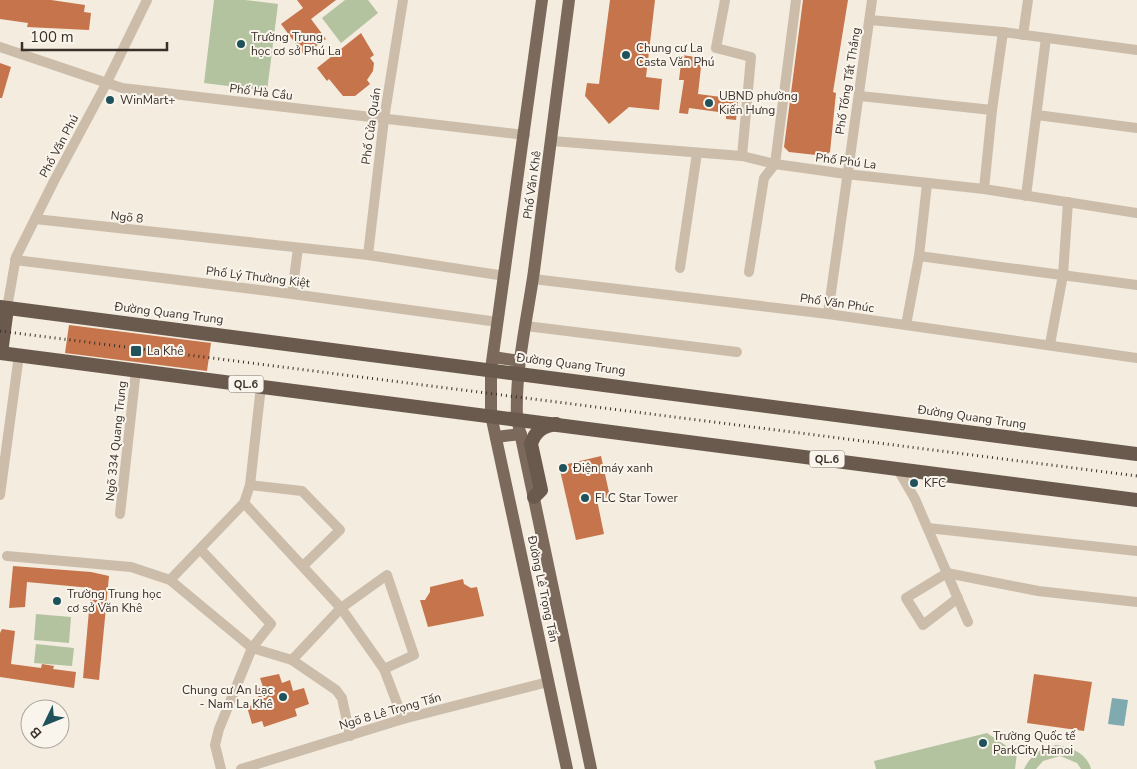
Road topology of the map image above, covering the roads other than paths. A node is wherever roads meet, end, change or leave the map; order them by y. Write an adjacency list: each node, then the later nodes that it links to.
1 (147, 0): 15 (street, Phố Văn Phú)
2 (403, 0): 19 (street, Phố Cửa Quán)
3 (542, 0): 21 (main road, Phố Văn Khê)
4 (569, 0): 22 (main road, Phố Văn Khê)
5 (725, 0): 24 (street)
6 (796, 0): 25 (street)
7 (872, 0): 9 (street, Phố Tống Tất Thắng)
8 (1028, 0): 11 (street)
9 (870, 20): 10 (street); 16 (street, Phố Tống Tất Thắng)
10 (1003, 32): 11 (street); 17 (street)
11 (1023, 35): 12 (street)
12 (1046, 38): 14 (street); 18 (street)
13 (0, 47): 15 (street, Phố Hà Cầu)
14 (1137, 50)
15 (106, 84): 19 (street, Phố Hà Cầu); 32 (street, Phố Văn Phú)
16 (860, 96): 17 (street); 26 (street, Phố Tống Tất Thắng)
17 (992, 110): 28 (street)
18 (1037, 115): 20 (street); 29 (street)
19 (384, 119): 21 (street, Phố Hà Cầu); 34 (street, Phố Cửa Quán)
20 (1137, 128)
21 (525, 135): 40 (main road, Phố Văn Khê)
22 (552, 140): 23 (street, Phố Phú La); 41 (main road, Phố Văn Khê)
23 (697, 153): 24 (street, Phố Phú La); 37 (street)
24 (742, 156): 25 (street, Phố Phú La)
25 (775, 164): 26 (street, Phố Phú La); 38 (street)
26 (846, 174): 27 (street, Phố Phú La); 45 (street, Phố Tống Tất Thắng)
27 (927, 184): 28 (street, Phố Phú La); 35 (street)
28 (984, 189): 29 (street, Phố Phú La)
29 (1026, 196): 30 (street, Phố Phú La)
30 (1068, 202): 31 (street, Phố Phú La); 39 (street)
31 (1137, 213)
32 (35, 219): 33 (street, Ngõ 8); 36 (street, Phố Văn Phú)
33 (298, 248): 34 (street, Ngõ 8); 43 (street)
34 (368, 256): 40 (street, Ngõ 8)
35 (919, 256): 39 (street); 48 (street)
36 (15, 260): 43 (street, Phố Lý Thường Kiệt); 44 (street, Phố Văn Phú)
37 (680, 268)
38 (749, 272)
39 (1063, 275): 42 (street); 49 (street)
40 (505, 276): 46 (main road, Phố Văn Khê)
41 (533, 279): 45 (street, Phố Văn Phúc); 47 (main road, Phố Văn Khê)
42 (1137, 286)
43 (292, 294): 46 (street, Phố Lý Thường Kiệt)
44 (4, 308): 51 (highway); 54 (highway, Đường Quang Trung)
45 (828, 314): 48 (street, Phố Văn Phúc)
46 (498, 322): 54 (main road, Phố Văn Khê)
47 (526, 326): 50 (street); 55 (main road, Phố Văn Khê)
48 (906, 326): 49 (street, Phố Văn Phúc)
49 (1050, 344): 53 (street, Phố Văn Phúc)
50 (737, 352)
51 (0, 353): 52 (highway, QL.6)
52 (19, 355): 56 (highway, QL.6); 66 (street)
53 (1137, 358)
54 (492, 363): 55 (highway, Đường Quang Trung); 58 (main road, Phố Văn Khê)
55 (519, 367): 59 (main road, Phố Văn Khê); 63 (highway, Đường Quang Trung)
56 (136, 370): 57 (highway, QL.6); 70 (street, Ngõ 334 Quang Trung)
57 (261, 386): 58 (highway, QL.6); 65 (street)
58 (491, 415): 59 (highway, QL.6); 62 (main road, Đường Lê Trọng Tấn)
59 (517, 418): 60 (highway, QL.6); 61 (main road, Đường Lê Trọng Tấn)
60 (558, 423): 64 (highway, QL.6); 67 (highway)
61 (521, 434): 62 (main road); 67 (main road, Đường Lê Trọng Tấn)
62 (496, 437): 85 (main road, Đường Lê Trọng Tấn)
63 (1137, 454)
64 (897, 468): 68 (highway, QL.6); 71 (street)
65 (250, 485): 69 (street); 75 (street)
66 (0, 495)
67 (534, 497): 91 (main road, Đường Lê Trọng Tấn)
68 (1137, 500)
69 (244, 503): 72 (street); 75 (street)
70 (120, 514)
71 (928, 528): 73 (street); 76 (street)
72 (200, 550): 77 (street); 82 (street)
73 (1137, 551)
74 (7, 556): 77 (street)
75 (304, 565): 80 (street)
76 (947, 573): 78 (street); 78 (street); 79 (street)
77 (170, 580): 82 (street)
78 (958, 598): 81 (street)
79 (1137, 602)
80 (341, 608): 83 (street); 84 (street); 84 (street)
81 (968, 622)
82 (252, 648): 83 (street); 88 (street)
83 (292, 660): 87 (street)
84 (384, 669): 86 (street)
85 (548, 682): 86 (street, Ngõ 8 Lê Trọng Tấn); 90 (main road, Đường Lê Trọng Tấn)
86 (404, 719): 87 (street, Ngõ 8 Lê Trọng Tấn)
87 (350, 736): 89 (street, Ngõ 8 Lê Trọng Tấn)
88 (221, 769)
89 (241, 769)
90 (567, 769)
91 (591, 769)

